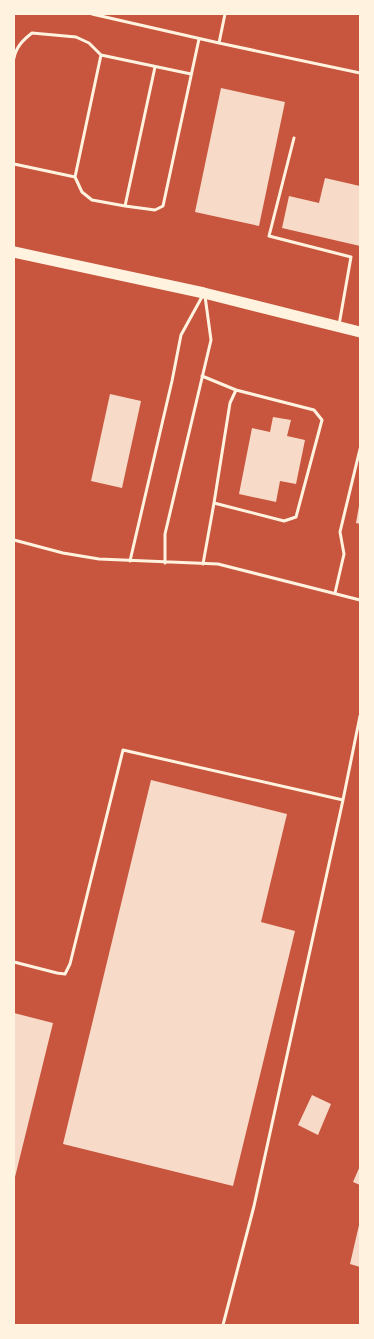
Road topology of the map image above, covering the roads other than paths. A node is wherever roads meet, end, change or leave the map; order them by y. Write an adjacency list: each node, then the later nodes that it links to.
1 (92, 14): 3 (lane)
2 (225, 14): 4 (lane)
3 (199, 39): 4 (lane); 9 (lane)
4 (219, 43): 8 (lane)
5 (100, 55): 6 (lane); 7 (lane); 12 (lane)
6 (14, 58)
7 (155, 67): 9 (lane); 13 (lane)
8 (360, 73)
9 (191, 74): 13 (lane)
10 (294, 138): 16 (lane)
11 (14, 164): 12 (lane)
12 (74, 177): 13 (lane)
13 (125, 206)
14 (14, 252): 15 (highway)
15 (204, 293): 16 (highway); 18 (lane); 23 (lane)
16 (338, 327): 17 (highway)
17 (360, 332)
18 (202, 376): 19 (lane); 24 (lane)
19 (236, 390): 21 (lane); 21 (lane)
20 (360, 449): 26 (lane)
21 (214, 503): 25 (lane)
22 (14, 540): 23 (lane)
23 (130, 561): 24 (lane)
24 (165, 563): 25 (lane)
25 (202, 564): 26 (lane)
26 (335, 593): 27 (lane)
27 (360, 600)
28 (360, 716): 29 (lane)
29 (343, 800): 30 (lane); 31 (lane)
30 (14, 962)
31 (223, 1325)

